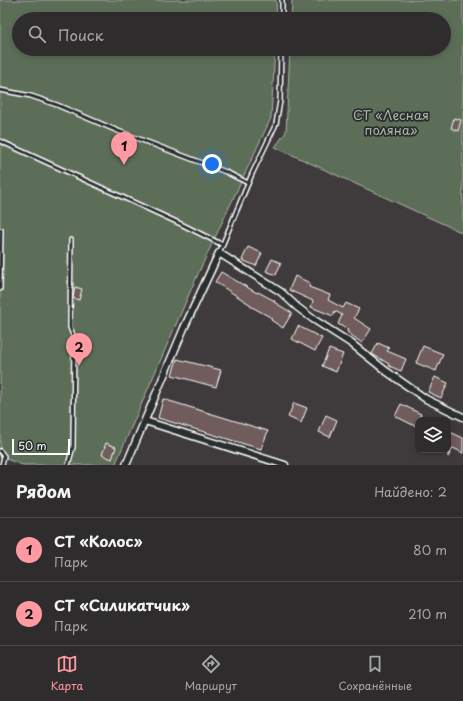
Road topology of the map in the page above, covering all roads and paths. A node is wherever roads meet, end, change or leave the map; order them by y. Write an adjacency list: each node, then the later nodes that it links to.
1 (282, 0): 2 (lane)
2 (282, 12)
3 (282, 56): 6 (lane)
4 (0, 90): 6 (lane)
5 (0, 141): 9 (lane)
6 (248, 183): 9 (lane)
7 (1, 230): 11 (lane)
8 (71, 240): 16 (lane)
9 (223, 245): 10 (lane)
10 (219, 253): 12 (street); 13 (street)
11 (0, 289)
12 (463, 417)
13 (145, 420): 17 (street); 18 (street)
14 (0, 451): 15 (lane)
15 (2, 465)
16 (68, 465)
17 (126, 465)
18 (285, 465)

